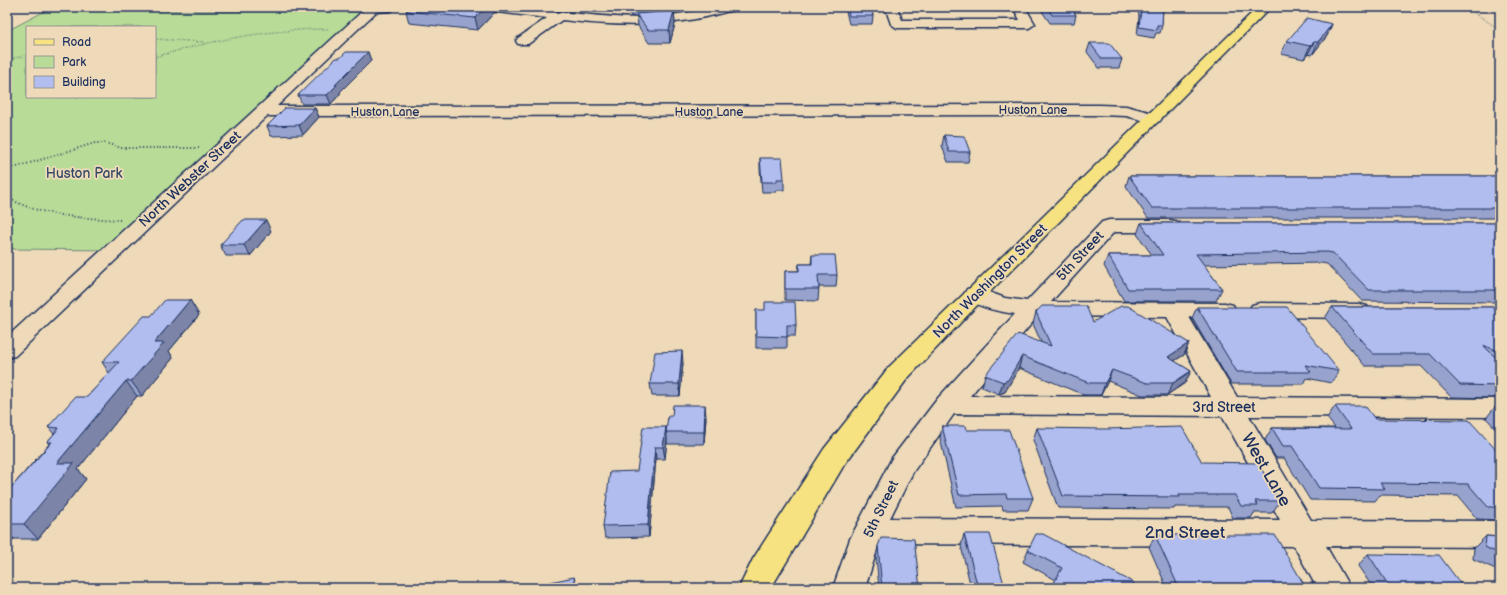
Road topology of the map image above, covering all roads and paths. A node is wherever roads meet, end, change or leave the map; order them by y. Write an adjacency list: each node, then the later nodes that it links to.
1 (373, 7): 2 (street); 11 (street, North Webster Street)
2 (391, 7)
3 (488, 7): 9 (street)
4 (729, 7): 10 (street)
5 (891, 7): 6 (street)
6 (1019, 7)
7 (1266, 7): 20 (main road, North Washington Street)
8 (1466, 7): 12 (path)
9 (522, 9): 10 (street)
10 (560, 15): 14 (street)
11 (350, 30): 15 (path); 19 (street, North Webster Street)
12 (1500, 30)
13 (156, 38): 15 (path)
14 (524, 41)
15 (205, 42): 17 (path)
16 (26, 56): 18 (path)
17 (156, 58)
18 (7, 59)
19 (262, 112): 20 (street, Huston Lane); 21 (street, North Webster Street)
20 (1154, 118): 26 (main road, North Washington Street)
21 (223, 148): 22 (path); 24 (street, North Webster Street)
22 (7, 170)
23 (7, 197): 24 (path)
24 (146, 220): 30 (street, North Webster Street)
25 (1189, 226): 27 (street, 5th Street)
26 (975, 294): 27 (street); 37 (main road, North Washington Street)
27 (1032, 309): 28 (street); 31 (street, 5th Street)
28 (1174, 310): 29 (street); 32 (street, West Lane)
29 (1383, 311)
30 (7, 350)
31 (947, 405): 32 (street, 3rd Street); 34 (street, 5th Street)
32 (1230, 408): 33 (street, 3rd Street); 35 (street, West Lane)
33 (1500, 408)
34 (869, 531): 35 (street, 2nd Street); 38 (street, 5th Street)
35 (1303, 534): 36 (street, 2nd Street); 39 (street, West Lane)
36 (1500, 534)
37 (755, 588)
38 (849, 588)
39 (1334, 588)

